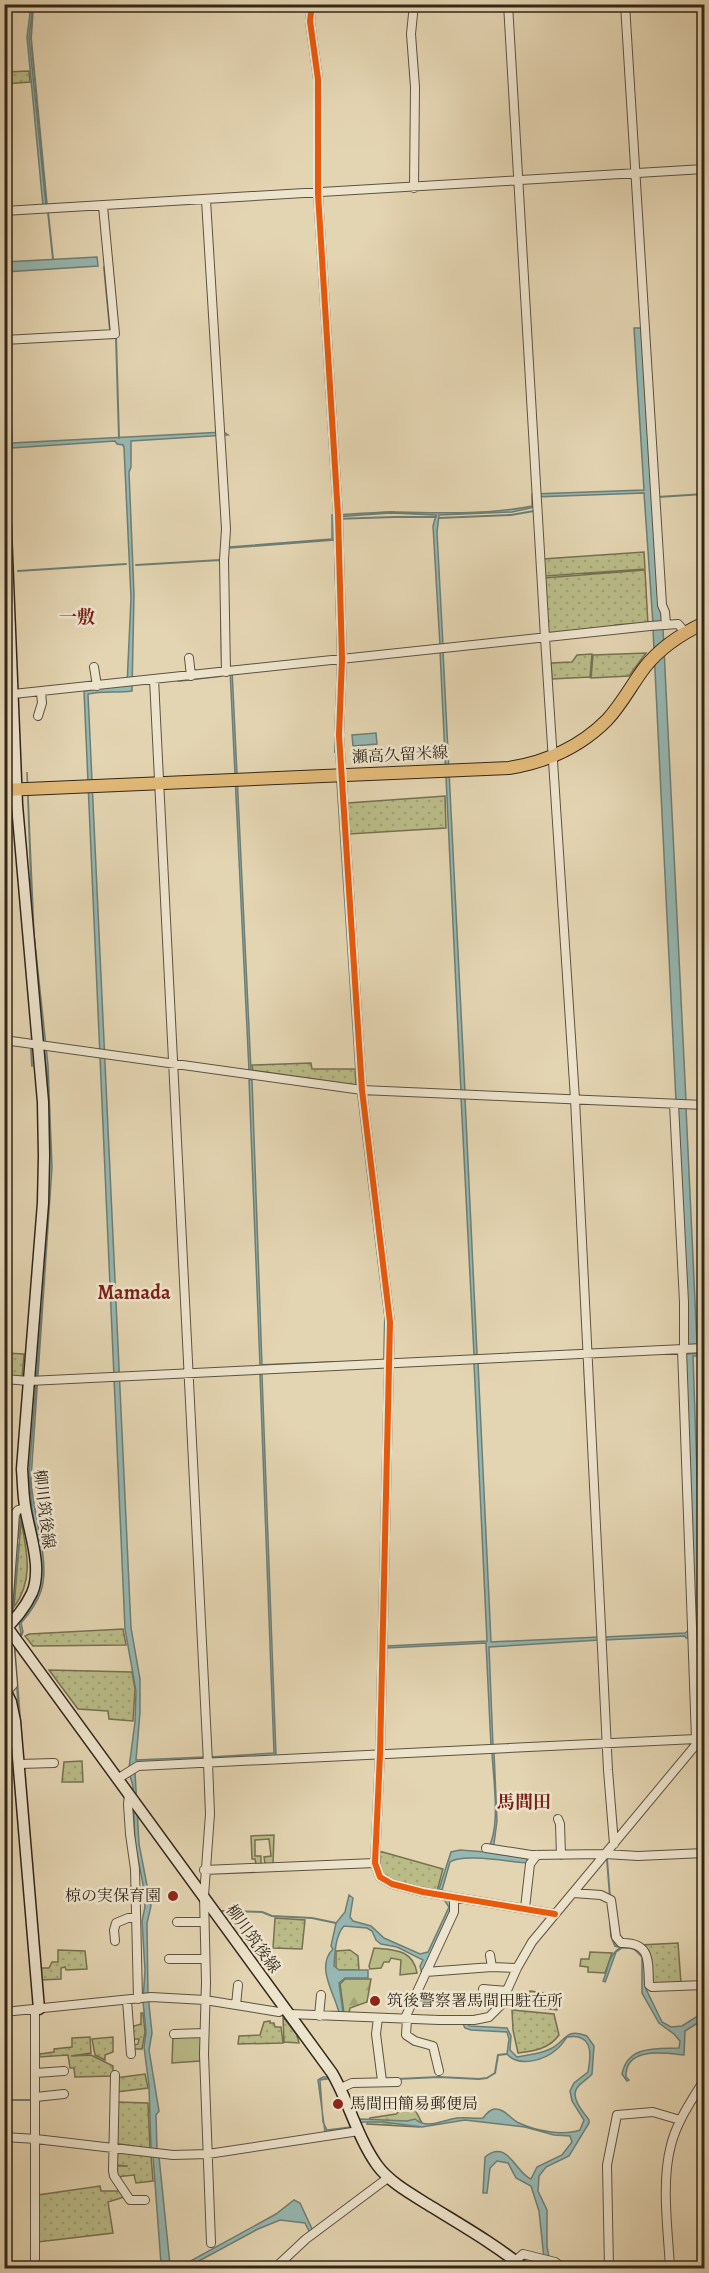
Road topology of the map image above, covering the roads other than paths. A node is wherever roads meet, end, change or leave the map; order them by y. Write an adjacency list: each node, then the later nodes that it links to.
1 (312, 4): 9 (street)
2 (414, 4): 8 (street)
3 (508, 4): 7 (street)
4 (626, 4): 6 (street)
5 (705, 169): 6 (street)
6 (635, 174): 7 (street); 17 (street)
7 (519, 181): 8 (street); 19 (street)
8 (414, 188): 9 (street)
9 (318, 194): 10 (street); 21 (street)
10 (206, 200): 11 (street); 23 (street)
11 (103, 206): 12 (street); 13 (street)
12 (4, 211)
13 (4, 340)
14 (4, 481): 15 (main road, 柳川筑後線)
15 (5, 499): 28 (main road, 柳川筑後線)
16 (705, 623): 18 (main road, 瀬高久留米線)
17 (666, 625): 18 (street); 19 (street)
18 (685, 632): 30 (main road, 瀬高久留米線)
19 (545, 638): 21 (street); 30 (street)
20 (189, 658): 24 (street)
21 (342, 659): 23 (street); 31 (street)
22 (94, 667): 26 (street)
23 (226, 672): 24 (street)
24 (191, 676): 25 (street)
25 (154, 680): 26 (street); 32 (street)
26 (97, 686): 27 (street)
27 (41, 692): 28 (street); 29 (street)
28 (8, 695): 33 (main road, 柳川筑後線)
29 (38, 716)
30 (553, 757): 31 (main road, 瀬高久留米線); 38 (street)
31 (342, 774): 32 (main road, 瀬高久留米線); 37 (street)
32 (159, 782): 33 (main road, 瀬高久留米線); 36 (street)
33 (19, 789): 35 (main road, 柳川筑後線)
34 (4, 1040): 35 (street)
35 (38, 1045): 36 (street); 47 (main road, 柳川筑後線)
36 (173, 1064): 37 (street); 45 (street)
37 (362, 1090): 38 (street); 44 (street)
38 (575, 1100): 39 (street); 43 (street)
39 (674, 1104): 40 (street); 42 (street)
40 (705, 1106)
41 (700, 1348): 42 (street)
42 (684, 1349): 43 (street); 53 (street)
43 (587, 1353): 44 (street); 54 (street)
44 (389, 1363): 45 (street); 55 (street)
45 (189, 1373): 47 (street); 56 (street)
46 (4, 1380): 47 (street)
47 (29, 1381): 48 (main road, 柳川筑後線)
48 (25, 1508): 49 (street); 50 (main road, 柳川筑後線)
49 (8, 1609)
50 (6, 1627): 59 (main road, 柳川筑後線)
51 (10, 1649): 52 (street)
52 (5, 1690): 57 (main road)
53 (700, 1740): 54 (street); 62 (street)
54 (607, 1744): 55 (street); 62 (street)
55 (380, 1754): 56 (street); 68 (street)
56 (208, 1763): 59 (street); 69 (street)
57 (19, 1764): 58 (street); 95 (main road)
58 (54, 1764)
59 (119, 1778): 60 (main road, 柳川筑後線)
60 (129, 1793): 70 (main road, 柳川筑後線); 76 (street)
61 (558, 1819): 67 (street)
62 (614, 1844): 65 (street)
63 (486, 1848): 66 (street)
64 (705, 1853): 65 (street)
65 (605, 1854): 67 (street); 71 (street)
66 (537, 1855): 67 (street); 74 (street)
67 (561, 1855)
68 (375, 1863): 69 (street); 73 (street)
69 (204, 1870): 70 (street); 72 (street)
70 (189, 1875): 72 (main road, 柳川筑後線)
71 (573, 1893): 75 (street); 87 (street)
72 (204, 1896): 78 (street); 96 (main road, 柳川筑後線)
73 (454, 1896): 74 (street); 85 (street)
74 (525, 1908): 75 (street)
75 (555, 1914): 84 (street)
76 (136, 1918): 79 (street); 91 (street)
77 (177, 1922): 78 (street)
78 (204, 1922): 82 (street)
79 (115, 1941)
80 (490, 1955): 83 (street)
81 (169, 1959): 82 (street)
82 (205, 1959): 93 (street)
83 (492, 1967): 84 (street); 85 (street)
84 (517, 1968): 89 (street)
85 (426, 1972): 100 (street)
86 (238, 1985): 94 (street)
87 (705, 1985)
88 (483, 1989): 89 (street)
89 (507, 1991): 100 (street)
90 (321, 1995): 98 (street)
91 (138, 1999): 92 (street); 93 (street)
92 (127, 2000): 95 (street); 103 (street)
93 (205, 2000): 94 (street); 101 (street)
94 (236, 2005): 96 (street)
95 (37, 2009): 97 (street); 106 (street)
96 (288, 2011): 98 (street); 111 (main road, 柳川筑後線)
97 (4, 2012)
98 (319, 2016): 99 (street)
99 (378, 2018): 100 (street); 109 (street)
100 (406, 2018): 105 (street)
101 (204, 2033): 102 (street); 119 (street)
102 (174, 2034)
103 (131, 2054)
104 (64, 2071): 106 (street)
105 (439, 2071)
106 (36, 2073): 113 (street)
107 (115, 2075): 118 (street)
108 (705, 2080): 114 (street)
109 (382, 2081): 110 (street); 111 (street)
110 (397, 2082)
111 (341, 2088): 115 (main road, 柳川筑後線)
112 (64, 2094): 113 (street)
113 (36, 2097): 117 (street)
114 (680, 2120): 127 (street); 128 (street)
115 (359, 2131): 119 (street); 120 (main road, 柳川筑後線)
116 (4, 2137): 117 (street)
117 (36, 2139): 118 (street); 124 (street)
118 (112, 2147): 119 (street); 121 (street)
119 (208, 2154): 122 (street)
120 (389, 2177): 123 (main road, 柳川筑後線); 125 (street)
121 (145, 2200)
122 (211, 2243)
123 (520, 2265): 126 (street)
124 (35, 2268)
125 (275, 2268)
126 (563, 2268)
127 (609, 2268)
128 (670, 2268)

